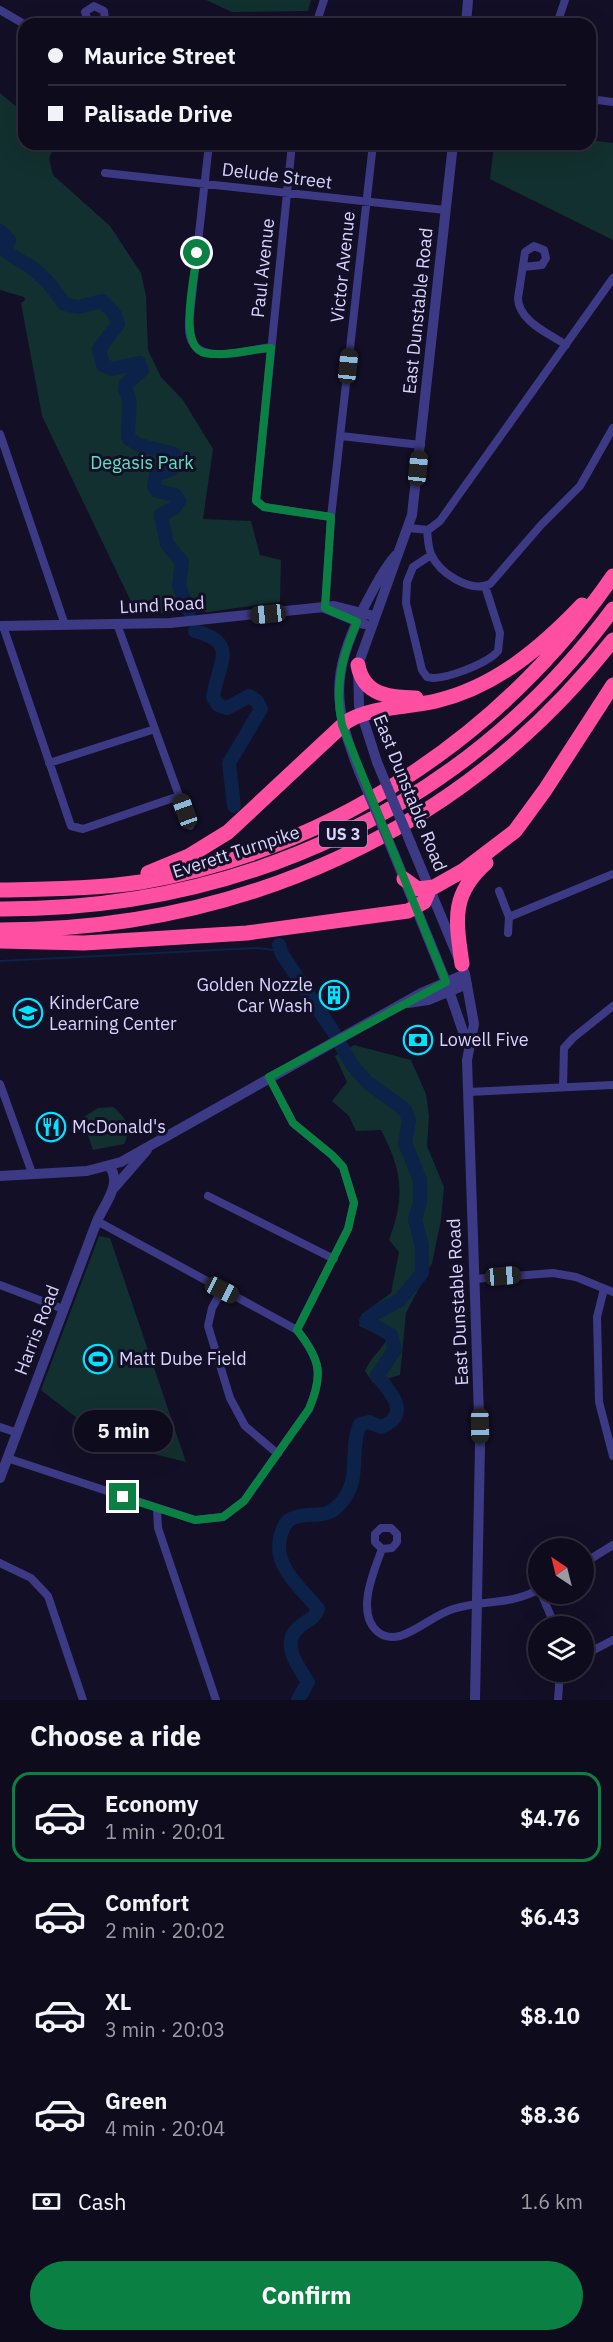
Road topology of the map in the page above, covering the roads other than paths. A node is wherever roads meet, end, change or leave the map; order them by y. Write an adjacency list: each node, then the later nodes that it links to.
1 (324, 0): 7 (street)
2 (468, 0): 8 (street)
3 (565, 0): 9 (street)
4 (0, 10): 10 (street)
5 (87, 18): 6 (street)
6 (105, 18)
7 (318, 18)
8 (466, 18)
9 (559, 18)
10 (18, 20)
11 (596, 100): 12 (street)
12 (613, 102)
13 (208, 150): 18 (street)
14 (291, 150): 19 (street, Paul Avenue)
15 (372, 150): 20 (street, Victor Avenue)
16 (452, 150): 21 (street, East Dunstable Road)
17 (105, 173): 18 (street, Delude Street)
18 (204, 183): 19 (street, Delude Street); 25 (street)
19 (287, 194): 20 (street, Delude Street); 25 (street, Paul Avenue)
20 (366, 202): 21 (street, Delude Street); 28 (street, Victor Avenue)
21 (446, 210): 29 (street, East Dunstable Road)
22 (523, 267): 24 (street)
23 (613, 278): 24 (street)
24 (567, 345): 34 (street)
25 (271, 348): 32 (street, Paul Avenue)
26 (613, 428): 39 (street)
27 (0, 434): 30 (street)
28 (341, 436): 29 (street); 32 (street, Victor Avenue)
29 (421, 445): 33 (street, East Dunstable Road)
30 (10, 466): 31 (street); 45 (street)
31 (0, 469)
32 (331, 517): 40 (street, Victor Avenue)
33 (409, 528): 34 (street); 35 (street, East Dunstable Road)
34 (427, 531): 36 (street)
35 (400, 552): 42 (street, East Dunstable Road); 43 (street, East Dunstable Road)
36 (431, 555): 39 (street); 39 (street)
37 (613, 569): 50 (highway)
38 (613, 576): 61 (highway)
39 (485, 586)
40 (325, 608): 42 (street, Lund Road); 44 (street, Lund Road)
41 (613, 609): 65 (highway, Everett Turnpike / US 3)
42 (359, 617): 43 (street, Lund Road); 52 (street, East Dunstable Road)
43 (372, 621): 48 (street, East Dunstable Road)
44 (117, 624): 45 (street, Lund Road); 53 (street)
45 (65, 625): 46 (street, Lund Road)
46 (2, 626): 54 (street)
47 (613, 640): 67 (highway, US 3)
48 (358, 665): 50 (highway); 51 (street, East Dunstable Road)
49 (613, 685): 57 (highway)
50 (477, 687): 51 (highway)
51 (361, 715): 52 (highway); 60 (street, East Dunstable Road, bridge)
52 (342, 725): 59 (street, East Dunstable Road, bridge); 61 (highway)
53 (155, 729): 54 (street); 55 (street)
54 (48, 763): 55 (street)
55 (179, 796): 56 (street)
56 (190, 826)
57 (515, 831): 60 (highway); 70 (highway)
58 (613, 874): 66 (street)
59 (404, 879): 60 (highway); 64 (street, East Dunstable Road)
60 (430, 888): 64 (highway); 70 (street, East Dunstable Road)
61 (53, 889): 62 (highway)
62 (0, 890)
63 (499, 891): 66 (street)
64 (416, 908): 69 (highway); 71 (street, East Dunstable Road)
65 (0, 909)
66 (509, 917): 68 (street)
67 (0, 930)
68 (508, 933)
69 (0, 941)
70 (464, 974): 71 (street, Harris Road); 73 (street, East Dunstable Road)
71 (448, 986): 73 (street, East Dunstable Road); 74 (street, Harris Road)
72 (613, 1006): 77 (street)
73 (468, 1046): 78 (street, East Dunstable Road)
74 (269, 1077): 79 (street, Harris Road); 86 (street)
75 (0, 1084): 81 (street)
76 (613, 1084): 77 (street)
77 (563, 1087): 78 (street)
78 (468, 1092): 87 (street, East Dunstable Road)
79 (150, 1146): 80 (street, Harris Road); 83 (street, Harris Road)
80 (108, 1166): 81 (street); 83 (street, Harris Road)
81 (32, 1173): 82 (street)
82 (0, 1176)
83 (111, 1192): 85 (street, Harris Road)
84 (208, 1196): 86 (street)
85 (97, 1221): 89 (street); 91 (street, Harris Road)
86 (334, 1259): 92 (street)
87 (474, 1279): 90 (street); 106 (street, East Dunstable Road)
88 (0, 1285): 91 (street)
89 (222, 1290): 92 (street); 96 (street)
90 (609, 1290): 95 (street)
91 (63, 1309): 94 (street, Harris Road)
92 (297, 1330): 96 (street)
93 (0, 1426): 94 (street)
94 (15, 1432): 98 (street, Harris Road)
95 (610, 1440): 97 (street)
96 (278, 1454): 100 (street)
97 (613, 1456)
98 (7, 1458): 99 (street, Harris Road); 100 (street)
99 (0, 1478)
100 (157, 1509): 111 (street)
101 (613, 1545): 103 (street)
102 (382, 1549): 106 (street)
103 (594, 1557)
104 (0, 1563): 110 (street)
105 (528, 1595): 106 (street)
106 (477, 1605): 112 (street, East Dunstable Road)
107 (613, 1640): 108 (street)
108 (594, 1650)
109 (559, 1682): 113 (street)
110 (83, 1700)
111 (216, 1700)
112 (475, 1700)
113 (558, 1700)

